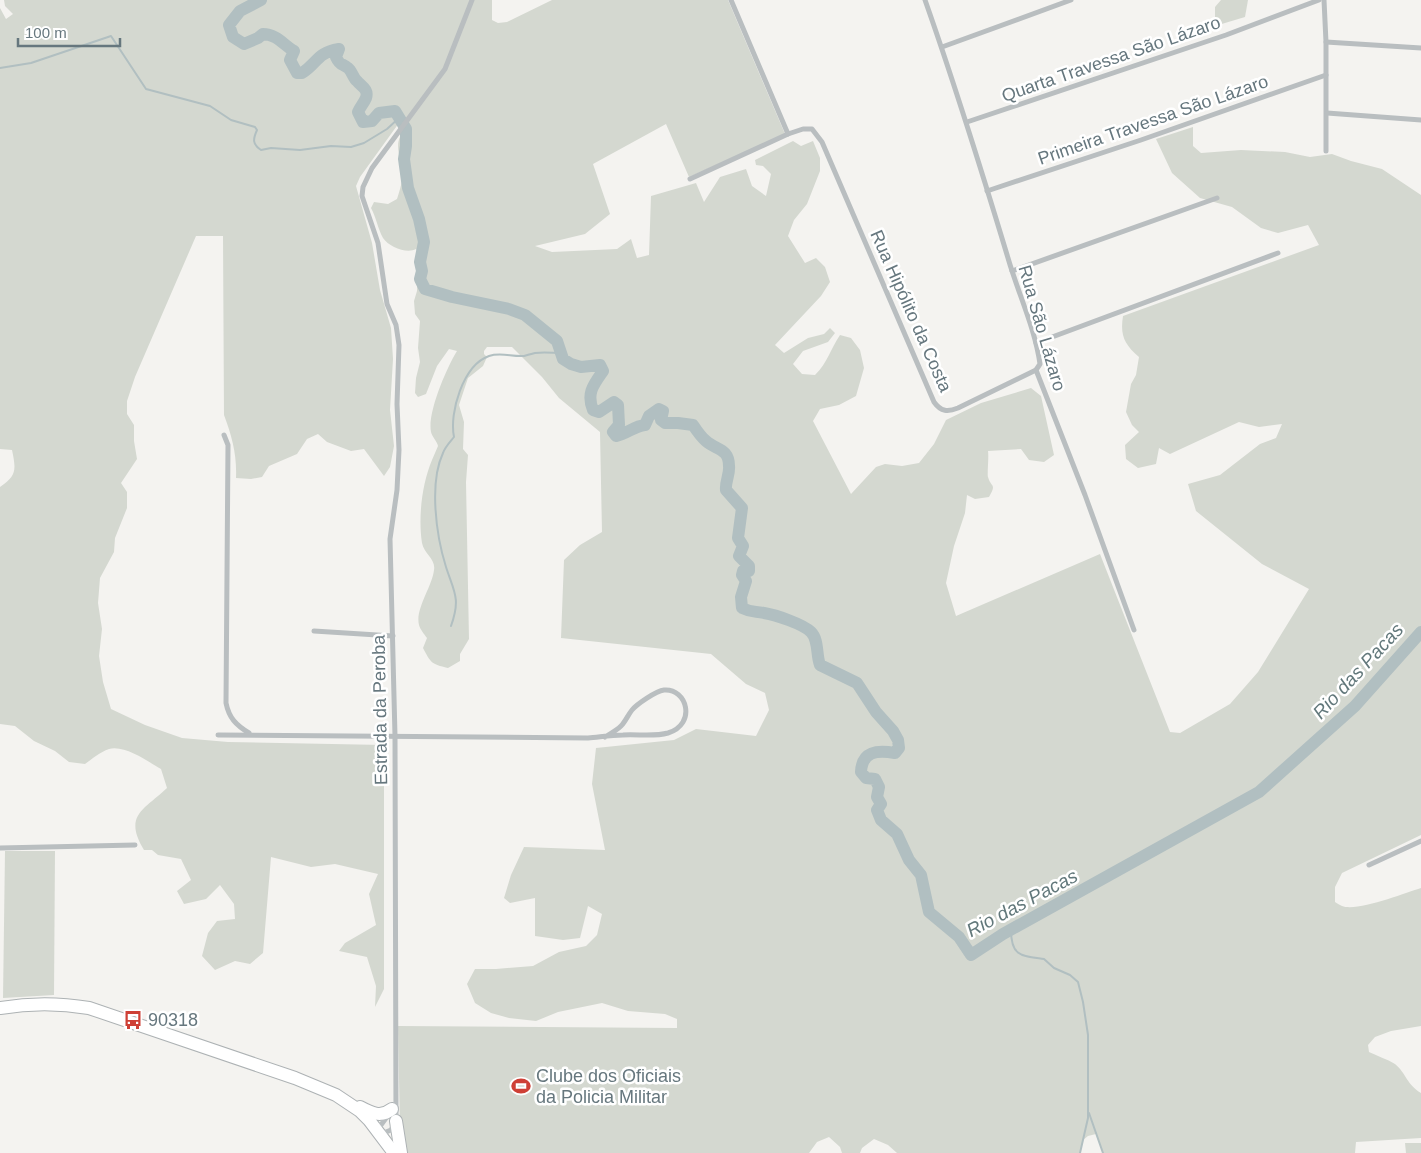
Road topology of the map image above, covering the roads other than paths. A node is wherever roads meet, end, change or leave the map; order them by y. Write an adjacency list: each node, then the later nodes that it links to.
1 (472, 0): 26 (street, Estrada da Peroba)
2 (731, 0): 14 (street)
3 (925, 0): 8 (street, Rua São Lázaro)
4 (1071, 0): 8 (street)
5 (1320, 0): 13 (street, Quarta Travessa São Lázaro)
6 (1324, 0): 7 (street)
7 (1326, 42): 9 (street); 10 (street)
8 (942, 47): 13 (street, Rua São Lázaro)
9 (1421, 48)
10 (1326, 75): 11 (street); 17 (street, Primeira Travessa São Lázaro)
11 (1327, 113): 12 (street); 15 (street)
12 (1421, 120)
13 (967, 122): 17 (street, Rua São Lázaro)
14 (788, 134): 16 (street); 22 (street, Rua Hipólito da Costa)
15 (1326, 151)
16 (690, 179)
17 (988, 191): 20 (street, Rua São Lázaro)
18 (1217, 198): 20 (street)
19 (1278, 253): 21 (street)
20 (1012, 271): 21 (street, Rua São Lázaro)
21 (1036, 343): 22 (street, Rua São Lázaro)
22 (1036, 370): 24 (street, Rua São Lázaro)
23 (224, 435): 27 (street)
24 (1133, 628)
25 (314, 631): 26 (street)
26 (393, 636): 29 (street, Estrada da Peroba)
27 (251, 734): 28 (street); 29 (street)
28 (218, 735)
29 (395, 736): 30 (street); 37 (street, Estrada da Peroba)
30 (605, 737): 30 (street)
31 (1421, 841): 34 (street)
32 (135, 845): 33 (street)
33 (0, 848)
34 (1369, 865)
35 (0, 1008): 36 (main road)
36 (336, 1095): 38 (main road); 40 (main road)
37 (396, 1095): 38 (street); 39 (street, Estrada da Peroba)
38 (392, 1108): 40 (street)
39 (396, 1121): 40 (street); 42 (main road)
40 (379, 1132): 41 (main road)
41 (394, 1153)
42 (401, 1153)

